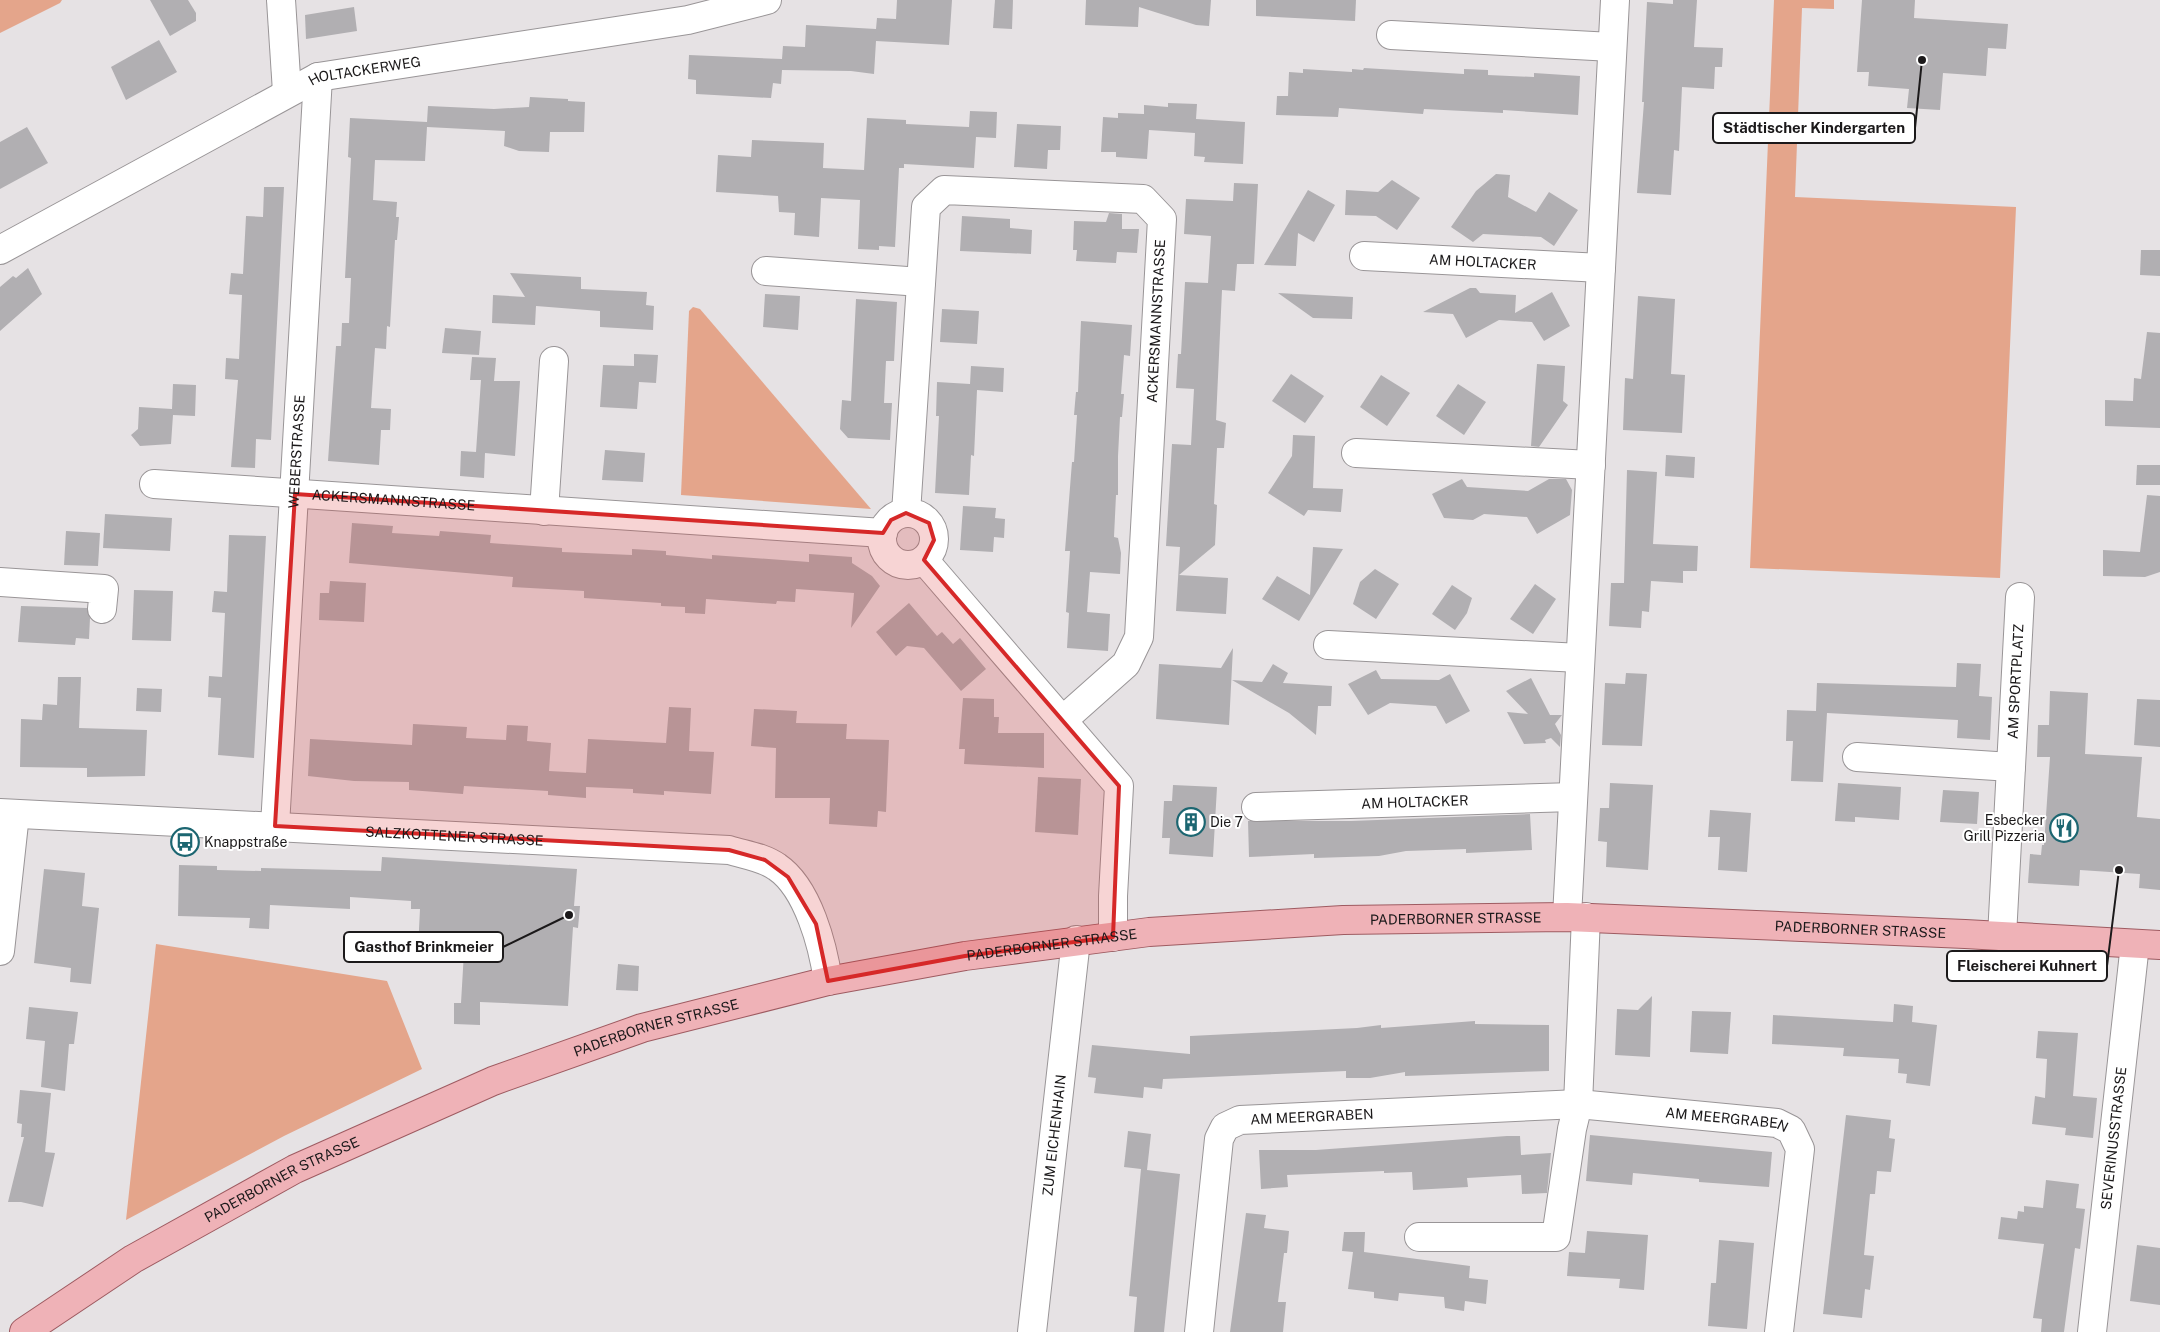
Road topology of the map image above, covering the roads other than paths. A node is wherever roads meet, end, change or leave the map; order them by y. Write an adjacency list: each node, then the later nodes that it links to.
1 (281, 0): 7 (street)
2 (766, 0): 6 (street, HOLTACKERWEG)
3 (1615, 0): 5 (street)
4 (1391, 35): 5 (street)
5 (1612, 47): 10 (street)
6 (318, 77): 7 (street, HOLTACKERWEG); 17 (street, WEBERSTRASSE)
7 (287, 92): 8 (street, HOLTACKERWEG)
8 (0, 250)
9 (1364, 256): 10 (street, AM HOLTACKER)
10 (1601, 268): 15 (street)
11 (766, 271): 12 (street)
12 (921, 282): 19 (street, ACKERSMANNSTRASSE); 27 (street, ACKERSMANNSTRASSE)
13 (554, 362): 18 (street)
14 (1356, 453): 15 (street)
15 (1590, 465): 26 (street)
16 (154, 484): 17 (street, ACKERSMANNSTRASSE)
17 (295, 494): 18 (street, ACKERSMANNSTRASSE); 33 (street, WEBERSTRASSE)
18 (544, 511): 20 (street, ACKERSMANNSTRASSE)
19 (906, 513): 20 (street); 21 (street)
20 (883, 534): 21 (street)
21 (924, 560): 27 (street)
22 (0, 582): 24 (street)
23 (2020, 597): 29 (street, AM SPORTPLATZ)
24 (102, 609)
25 (1328, 645): 26 (street)
26 (1580, 658): 30 (street)
27 (1063, 720): 35 (street)
28 (1857, 757): 29 (street)
29 (2011, 767): 36 (street, AM SPORTPLATZ)
30 (1573, 797): 31 (street, AM HOLTACKER); 34 (street)
31 (1256, 807)
32 (8, 814): 33 (street, SALZKOTTENER STRASSE); 39 (street)
33 (275, 826): 40 (street, SALZKOTTENER STRASSE)
34 (1576, 917): 35 (main road, PADERBORNER STRASSE); 36 (main road, PADERBORNER STRASSE); 41 (street)
35 (1113, 936): 37 (main road, PADERBORNER STRASSE)
36 (2002, 936): 38 (main road, PADERBORNER STRASSE)
37 (1076, 940): 40 (main road, PADERBORNER STRASSE); 44 (street, ZUM EICHENHAIN)
38 (2148, 945): 47 (street, SEVERINUSSTRASSE)
39 (0, 951)
40 (828, 981): 43 (main road, PADERBORNER STRASSE)
41 (1578, 1104): 42 (street); 45 (street, AM MEERGRABEN); 46 (street, AM MEERGRABEN)
42 (1419, 1237)
43 (24, 1332)
44 (1032, 1332)
45 (1199, 1332)
46 (1779, 1332)
47 (2092, 1332)

